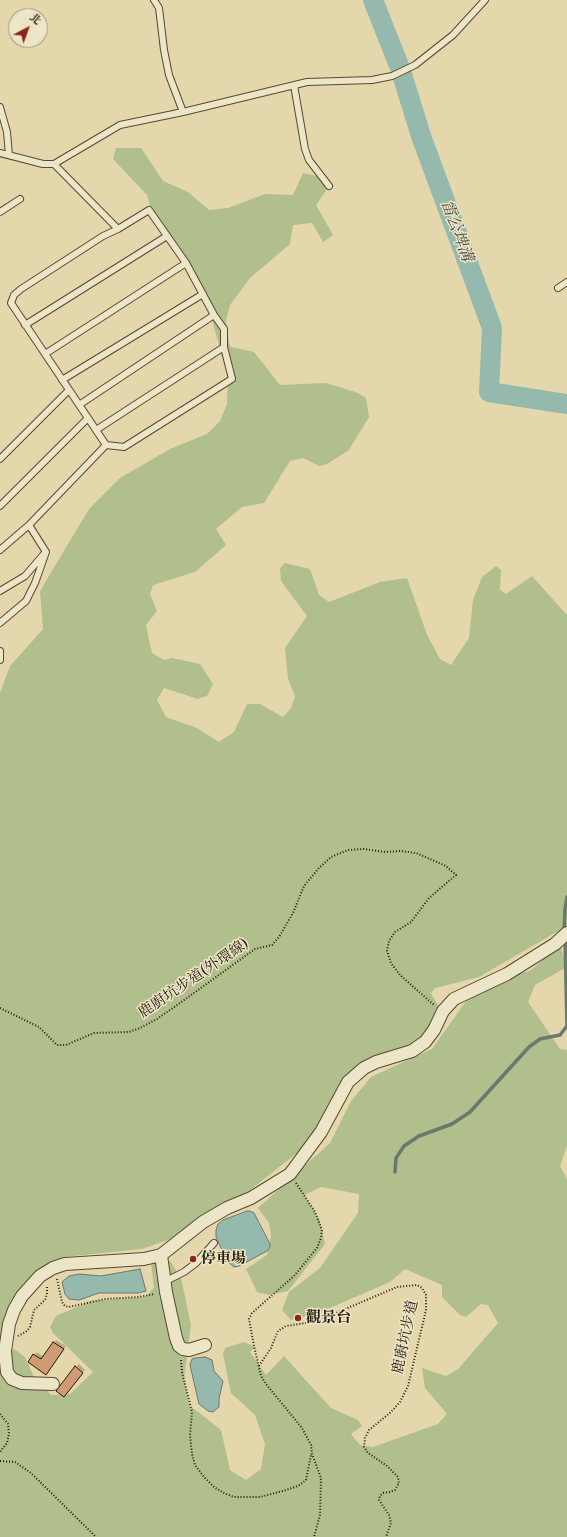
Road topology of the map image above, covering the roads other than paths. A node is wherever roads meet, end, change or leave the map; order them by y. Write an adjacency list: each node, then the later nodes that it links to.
1 (154, 0): 5 (lane)
2 (485, 0): 3 (lane)
3 (294, 85): 5 (lane); 9 (lane)
4 (0, 106): 7 (lane)
5 (183, 112): 8 (lane)
6 (0, 153): 7 (lane)
7 (9, 155): 8 (lane)
8 (54, 164): 12 (lane)
9 (329, 186)
10 (20, 199): 11 (lane)
11 (0, 212)
12 (118, 229): 13 (lane); 19 (lane)
13 (167, 236): 14 (lane); 19 (lane)
14 (186, 263): 17 (lane); 21 (lane)
15 (567, 282): 16 (lane)
16 (558, 288)
17 (203, 294): 18 (lane); 22 (lane)
18 (214, 315): 20 (lane); 24 (lane)
19 (25, 325): 21 (lane)
20 (224, 347): 26 (lane); 27 (lane)
21 (45, 354): 22 (lane)
22 (62, 380): 23 (lane)
23 (69, 390): 24 (lane); 28 (lane)
24 (79, 404): 25 (lane)
25 (88, 418): 26 (lane); 29 (lane)
26 (96, 430): 27 (lane)
27 (106, 445): 30 (lane)
28 (0, 459)
29 (0, 506)
30 (29, 525): 31 (lane); 32 (lane)
31 (0, 550)
32 (46, 552): 33 (lane); 34 (lane)
33 (0, 591)
34 (0, 623)
35 (0, 651): 36 (lane)
36 (0, 659)
37 (567, 933): 39 (street)
38 (214, 1243): 40 (lane)
39 (161, 1255): 40 (street); 42 (street)
40 (165, 1287): 41 (street)
41 (206, 1344)
42 (53, 1384)

